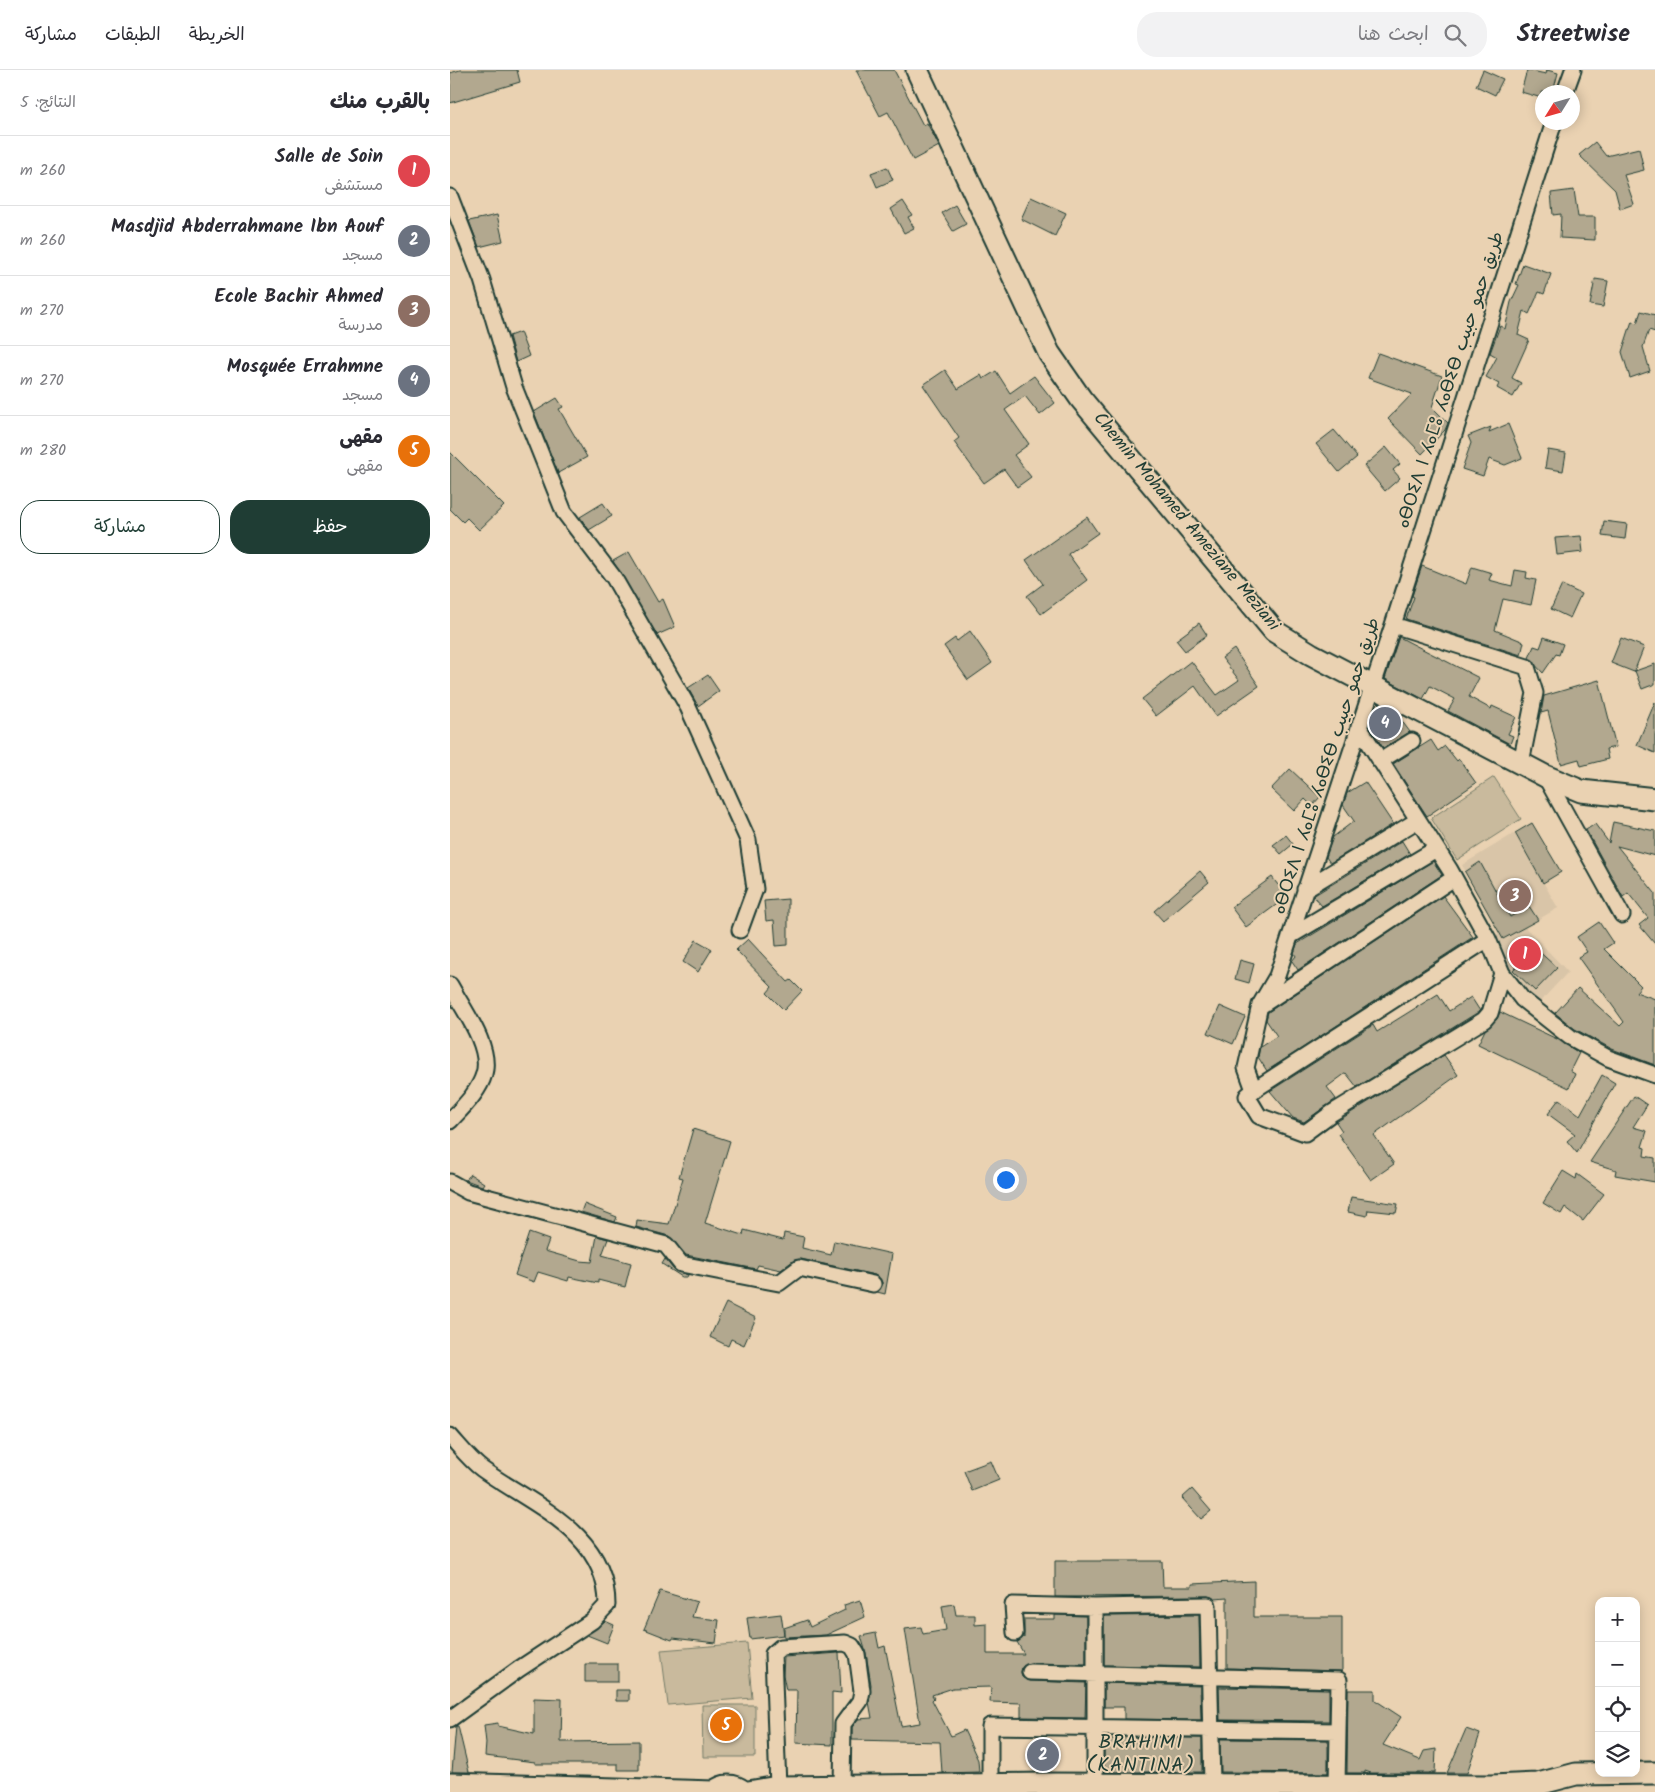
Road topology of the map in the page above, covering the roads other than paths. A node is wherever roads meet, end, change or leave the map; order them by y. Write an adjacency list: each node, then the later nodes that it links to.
1 (917, 70): 7 (main road, Chemin Mohamed Ameziane Meziani)
2 (1573, 70): 3 (street)
3 (1568, 85)
4 (1551, 130): 6 (street, ⴰⴱⵔⵉⴷ ⵏ ⵃⴰⵎⵓ ⵃⴰⴱⵉⴱ طريق حمو حبيب)
5 (450, 197): 19 (street)
6 (1393, 625): 7 (street, ⴰⴱⵔⵉⴷ ⵏ ⵃⴰⵎⵓ ⵃⴰⴱⵉⴱ طريق حمو حبيب); 11 (street)
7 (1373, 685): 8 (street, ⴰⴱⵔⵉⴷ ⵏ ⵃⴰⵎⵓ ⵃⴰⴱⵉⴱ طريق حمو حبيب); 11 (main road, Chemin Mohamed Ameziane Meziani)
8 (1359, 727): 10 (street); 17 (street, ⴰⴱⵔⵉⴷ ⵏ ⵃⴰⵎⵓ ⵃⴰⴱⵉⴱ طريق حمو حبيب)
9 (1412, 741): 10 (street)
10 (1380, 761): 14 (street)
11 (1521, 764): 12 (main road, Chemin Mohamed Ameziane Meziani)
12 (1545, 776): 13 (main road, Chemin Mohamed Ameziane Meziani); 18 (street)
13 (1655, 799)
14 (1418, 820): 15 (street); 17 (street)
15 (1436, 849): 16 (street); 20 (street)
16 (1454, 878): 21 (street); 24 (street)
17 (1305, 890): 20 (street, ⴰⴱⵔⵉⴷ ⵏ ⵃⴰⵎⵓ ⵃⴰⴱⵉⴱ طريق حمو حبيب)
18 (1622, 915)
19 (740, 930)
20 (1290, 936): 24 (street, ⴰⴱⵔⵉⴷ ⵏ ⵃⴰⵎⵓ ⵃⴰⴱⵉⴱ طريق حمو حبيب)
21 (1488, 938): 22 (street); 26 (street)
22 (1502, 972): 25 (street); 26 (street, ⴰⴱⵔⵉⴷ ⵏ ⵃⴰⵎⵓ ⵃⴰⴱⵉⴱ طريق حمو حبيب)
23 (450, 985): 27 (street)
24 (1260, 1005): 26 (street, ⴰⴱⵔⵉⴷ ⵏ ⵃⴰⵎⵓ ⵃⴰⴱⵉⴱ طريق حمو حبيب)
25 (1655, 1075)
26 (1254, 1090)
27 (450, 1121)
28 (450, 1182): 29 (street)
29 (872, 1284)
30 (450, 1436): 36 (street)
31 (1094, 1607): 32 (street); 34 (street); 35 (street)
32 (1015, 1633)
33 (1030, 1672): 34 (street)
34 (1095, 1676): 35 (street); 37 (street)
35 (1210, 1677): 38 (street); 39 (street)
36 (450, 1719)
37 (1095, 1727): 38 (street); 42 (street); 43 (street)
38 (1211, 1729): 39 (street); 44 (street)
39 (1338, 1731): 45 (street)
40 (1655, 1774): 48 (main road)
41 (450, 1784): 51 (main road)
42 (1096, 1784): 44 (main road); 49 (main road)
43 (990, 1785): 46 (main road); 49 (main road)
44 (1212, 1785): 45 (main road)
45 (1337, 1785): 50 (main road)
46 (842, 1786): 47 (main road); 47 (street)
47 (778, 1787): 53 (main road)
48 (1534, 1787): 50 (main road); 54 (main road)
49 (1044, 1788)
50 (1491, 1789)
51 (714, 1792): 52 (main road)
52 (744, 1792)
53 (748, 1792)
54 (1567, 1792)

